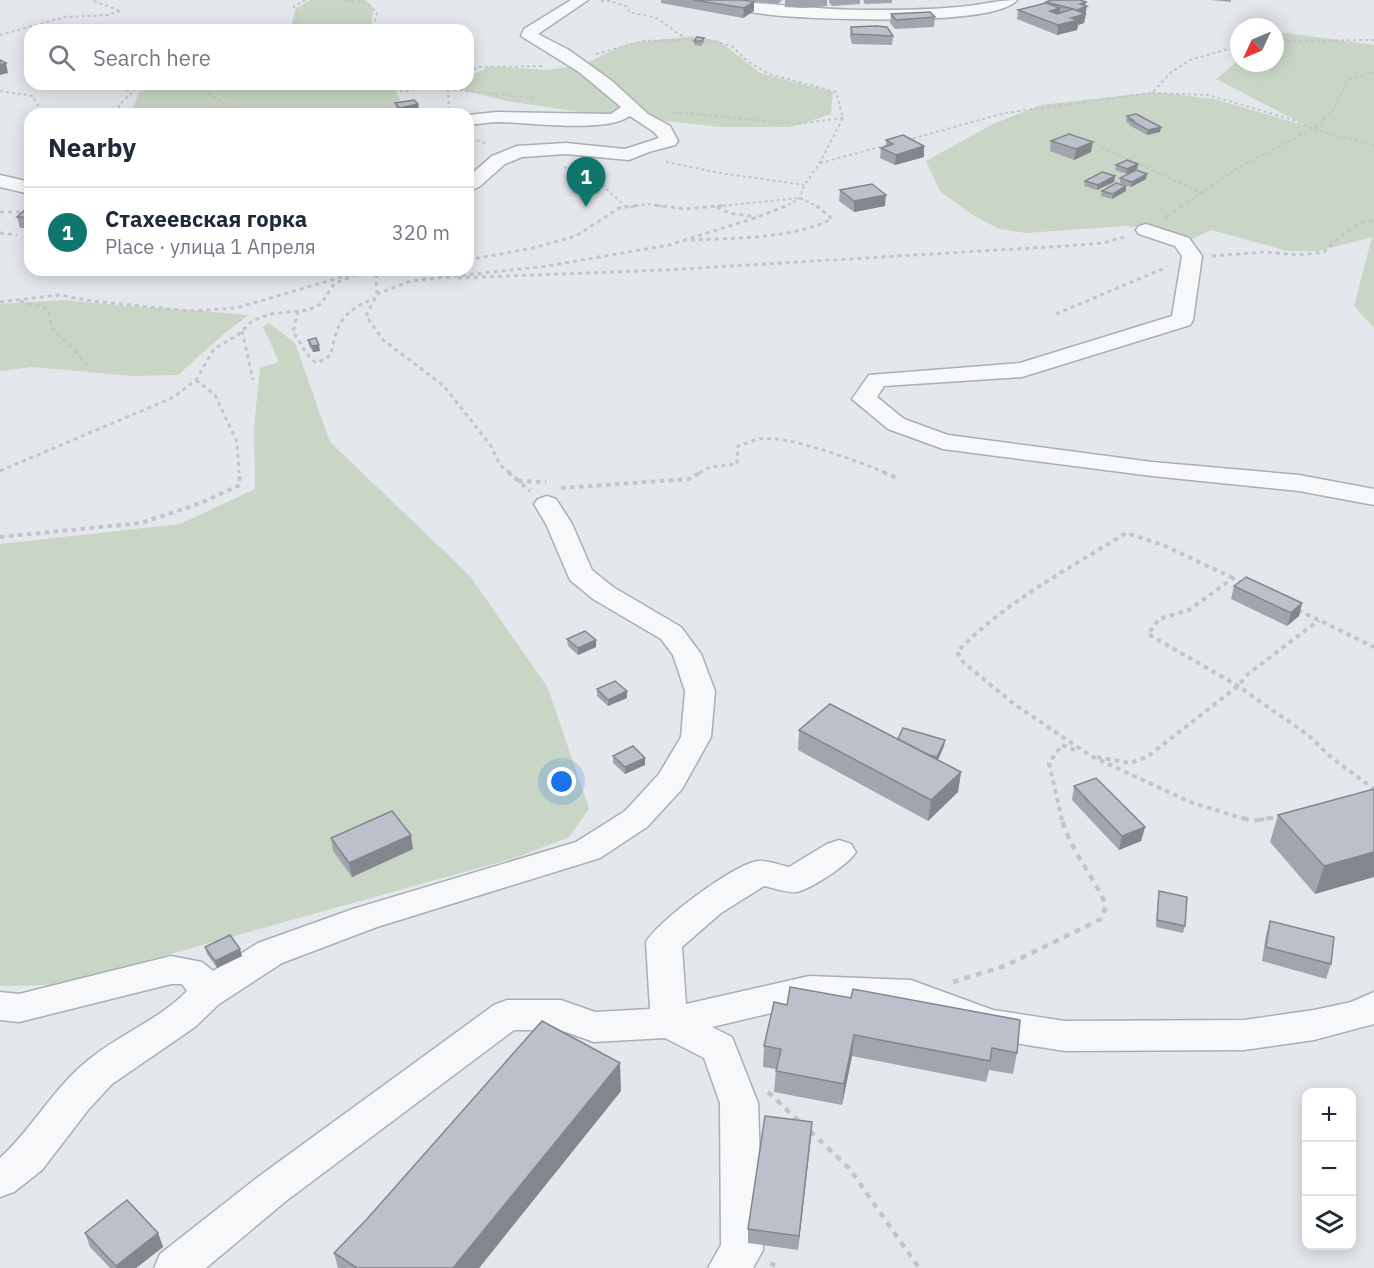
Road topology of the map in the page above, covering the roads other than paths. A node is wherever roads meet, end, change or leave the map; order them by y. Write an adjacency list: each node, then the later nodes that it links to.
1 (581, 0): 4 (street)
2 (700, 0): 3 (street)
3 (1010, 0)
4 (631, 108): 5 (street); 6 (street)
5 (474, 119)
6 (474, 180)
7 (0, 181): 8 (street)
8 (24, 187)
9 (1146, 230): 11 (street)
10 (550, 490): 13 (street)
11 (1374, 497)
12 (839, 852): 16 (street)
13 (206, 994): 14 (street); 17 (street)
14 (0, 1006)
15 (1374, 1006): 16 (street)
16 (669, 1023): 18 (street); 19 (street)
17 (0, 1180)
18 (175, 1268)
19 (729, 1268)

